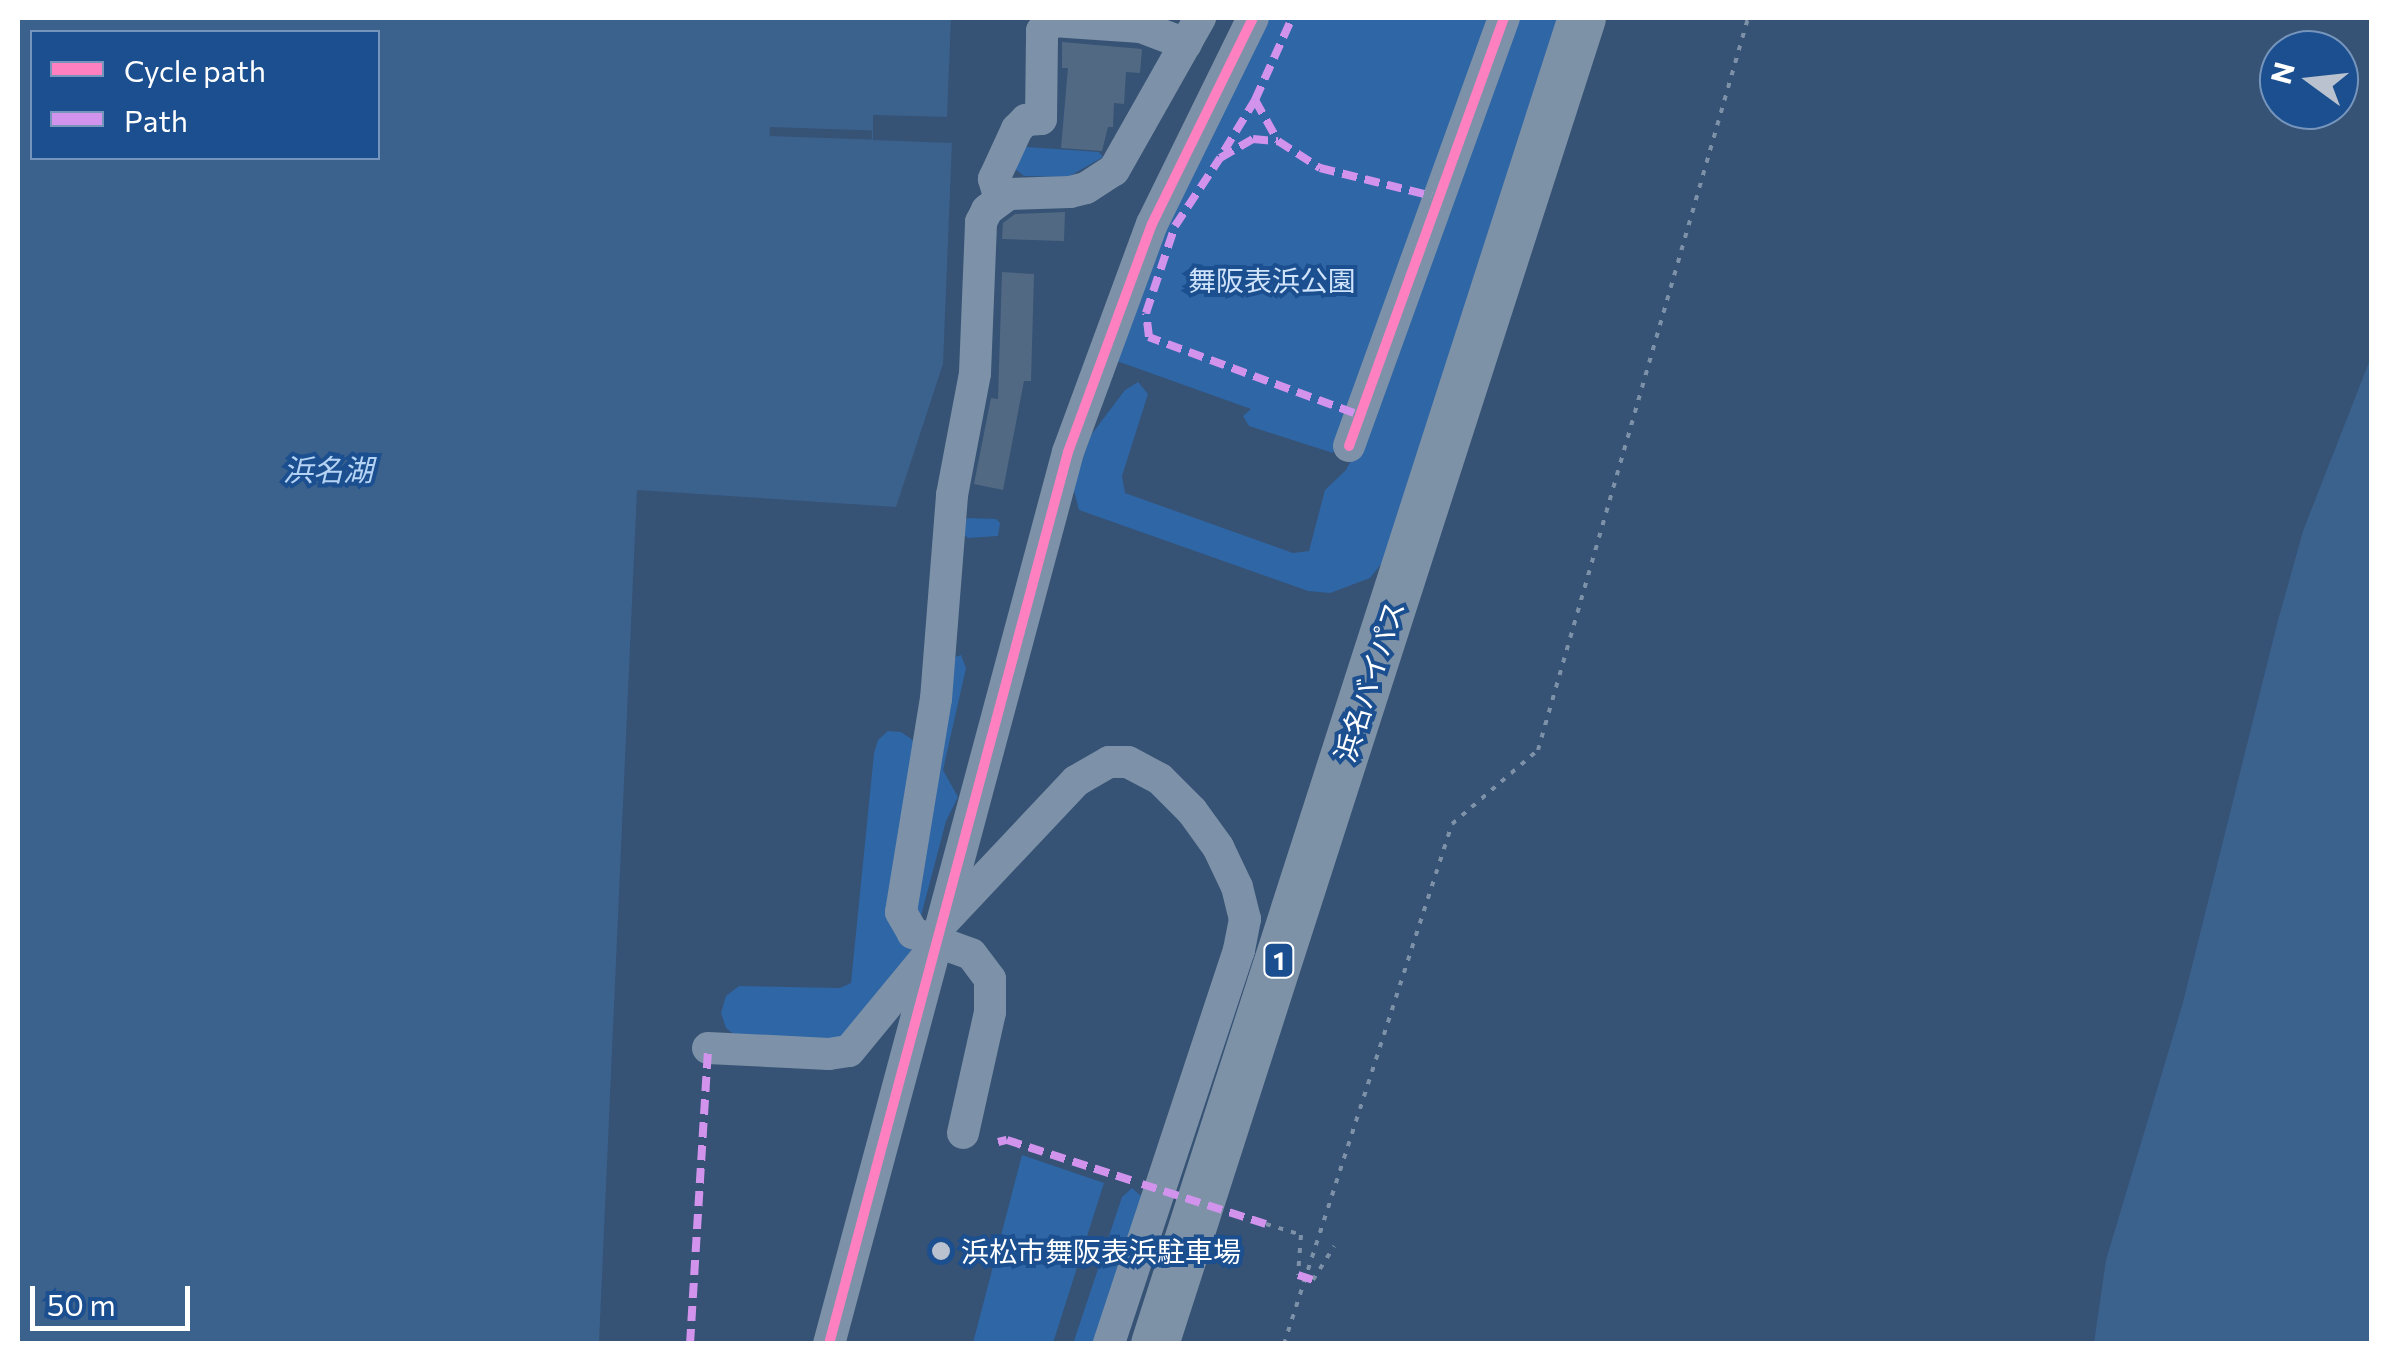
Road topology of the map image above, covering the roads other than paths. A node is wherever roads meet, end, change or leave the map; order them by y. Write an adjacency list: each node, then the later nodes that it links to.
1 (1252, 18): 10 (street)
2 (1504, 18): 8 (street)
3 (1582, 18): 9 (highway, 浜名バイパス / 1)
4 (1616, 18): 9 (highway, 浜名バイパス / 1)
5 (1053, 19): 6 (street); 7 (street)
6 (1181, 28): 7 (street)
7 (1000, 199): 10 (street)
8 (1349, 446)
9 (1417, 582): 15 (highway, 浜名バイパス / 1); 16 (highway, 浜名バイパス / 1)
10 (939, 933): 11 (street); 12 (street); 13 (street); 14 (street)
11 (708, 1048)
12 (963, 1134)
13 (829, 1344)
14 (1109, 1344)
15 (1155, 1344)
16 (1188, 1344)

